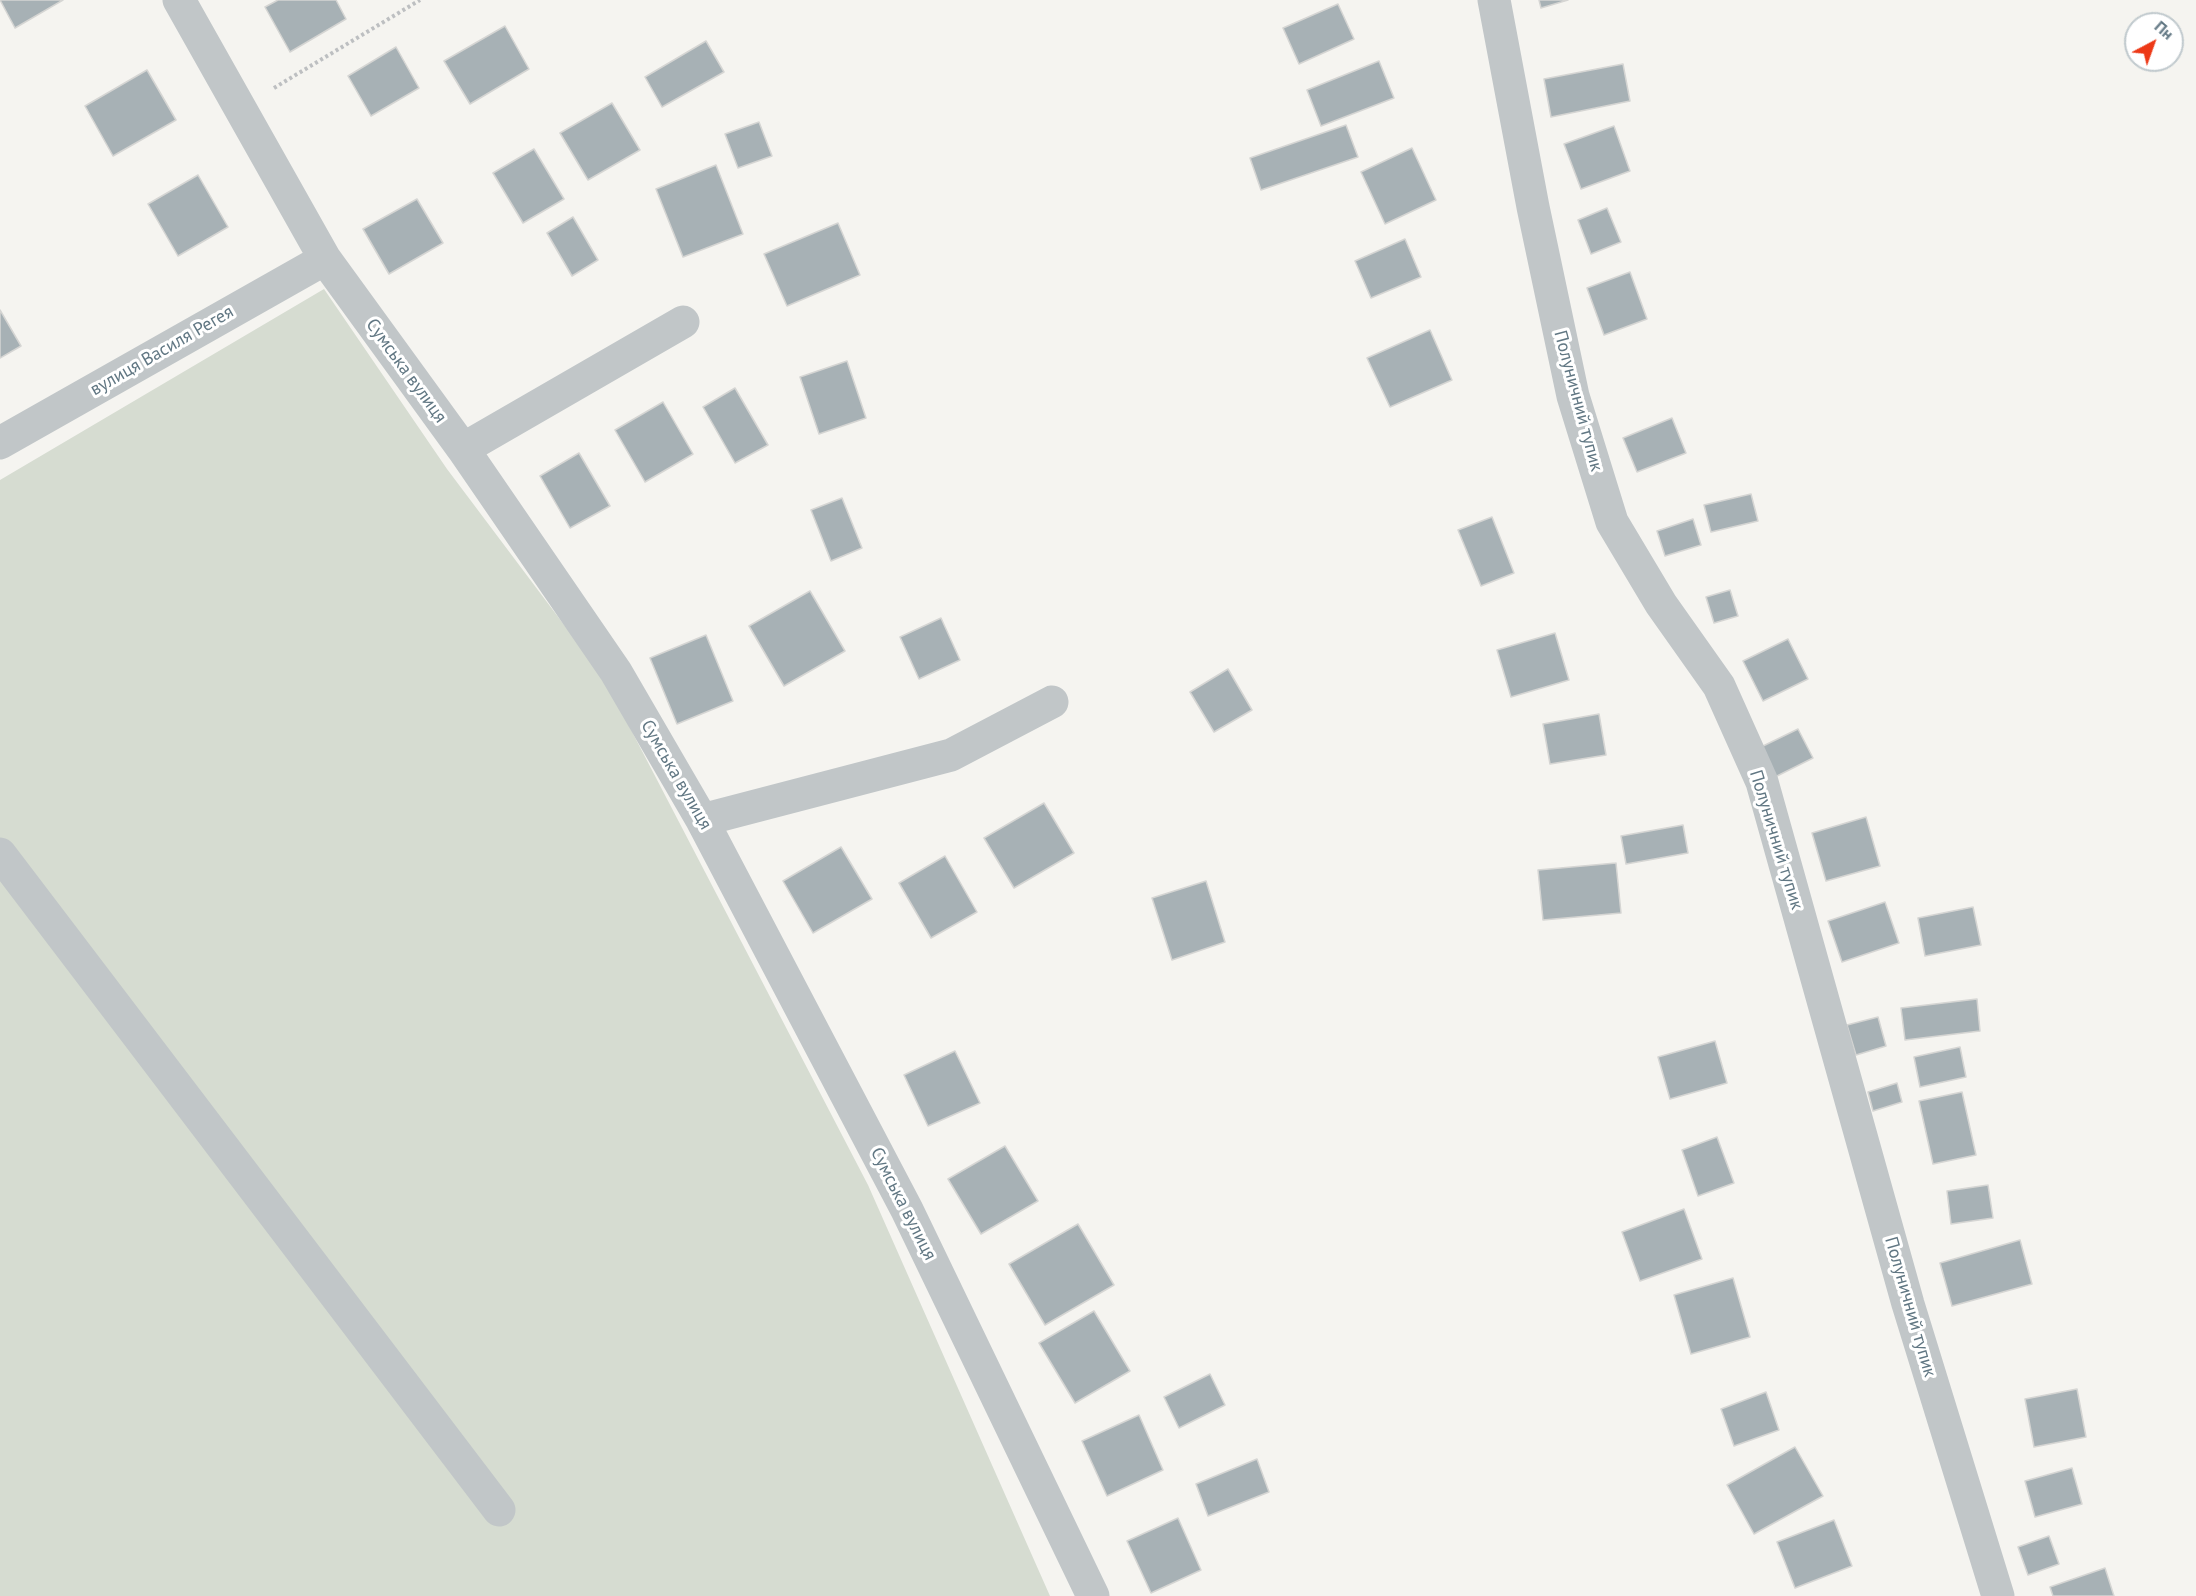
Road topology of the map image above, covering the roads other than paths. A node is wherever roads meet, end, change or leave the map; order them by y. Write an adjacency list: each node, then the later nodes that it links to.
1 (179, 0): 3 (street, Сумська вулиця)
2 (1494, 0): 12 (street, Полуничний тупик)
3 (325, 259): 5 (street, вулиця Василя Регея); 6 (street, Сумська вулиця)
4 (683, 322): 6 (street)
5 (0, 443)
6 (463, 449): 8 (street, Сумська вулиця)
7 (1052, 702): 8 (street)
8 (702, 820): 11 (street, Сумська вулиця)
9 (0, 854): 10 (street)
10 (499, 1510)
11 (1093, 1596)
12 (1998, 1596)

